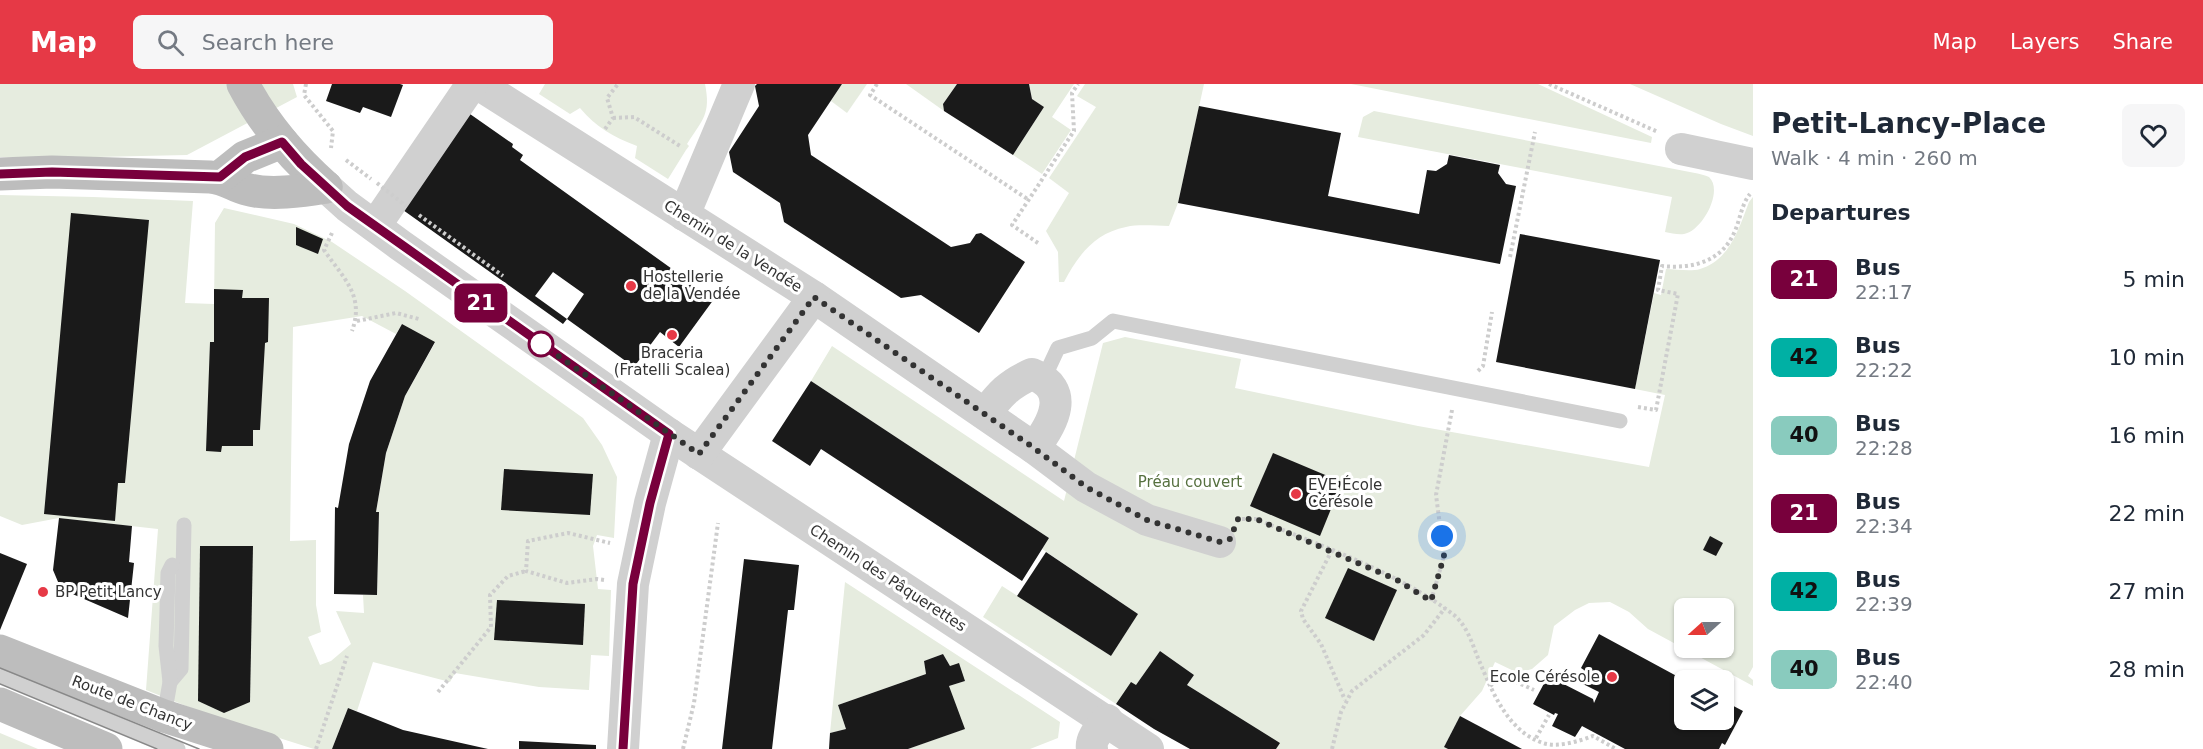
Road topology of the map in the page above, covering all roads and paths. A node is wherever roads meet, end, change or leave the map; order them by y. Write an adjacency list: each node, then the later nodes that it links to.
1 (243, 84): 13 (street)
2 (306, 84): 27 (path, bridge)
3 (472, 84): 23 (street)
4 (478, 84): 22 (street, Chemin de la Vendée)
5 (618, 84): 10 (path)
6 (739, 84): 15 (street)
7 (877, 84): 21 (path)
8 (1078, 84): 21 (path)
9 (1549, 84): 14 (path)
10 (613, 118): 11 (path); 15 (path)
11 (604, 131)
12 (1535, 132): 26 (path)
13 (282, 142): 18 (street); 19 (street)
14 (1681, 149): 16 (street)
15 (705, 163): 22 (street)
16 (1753, 164)
17 (0, 174): 18 (street)
18 (220, 177): 19 (street)
19 (326, 187): 23 (street, Chemin des Pâquerettes)
20 (1753, 192): 35 (path)
21 (1029, 200): 25 (path)
22 (684, 215): 28 (street, Chemin de la Vendée)
23 (375, 226): 38 (street, Chemin des Pâquerettes)
24 (327, 241): 31 (path)
25 (1038, 243)
26 (1510, 257)
27 (509, 281)
28 (814, 297): 36 (street, Chemin de la Vendée); 39 (street)
29 (1492, 312): 34 (path)
30 (419, 319): 31 (path)
31 (356, 321): 32 (path)
32 (352, 331)
33 (1044, 378): 34 (lane); 36 (street); 40 (street)
34 (1456, 390): 37 (lane); 49 (path)
35 (1659, 400)
36 (985, 414): 40 (street, Chemin de la Vendée)
37 (1620, 421)
38 (669, 434): 39 (street, Chemin des Pâquerettes); 45 (street)
39 (699, 454): 62 (street, Chemin des Pâquerettes)
40 (1045, 457): 43 (street, Chemin de la Vendée)
41 (718, 523): 70 (path)
42 (184, 525): 54 (lane)
43 (1220, 542): 44 (path)
44 (1332, 550): 49 (path); 58 (path)
45 (640, 551): 47 (path); 48 (street)
46 (171, 566): 54 (lane)
47 (526, 571): 48 (path); 57 (path)
48 (633, 584): 69 (street)
49 (1431, 601): 50 (path)
50 (1445, 608): 55 (path); 58 (path)
51 (0, 651): 61 (street, Route de Chancy)
52 (347, 656): 68 (path)
53 (0, 676): 66 (lane)
54 (170, 682): 61 (lane)
55 (1490, 686): 56 (path); 63 (path)
56 (1534, 690)
57 (438, 692)
58 (1345, 701): 72 (path)
59 (0, 704): 65 (street)
60 (1549, 715): 63 (path)
61 (164, 716): 67 (street, Route de Chancy)
62 (1107, 720): 64 (street, Chemin des Pâquerettes); 71 (street)
63 (1536, 738): 73 (path)
64 (1141, 747)
65 (106, 749)
66 (178, 749)
67 (267, 749)
68 (316, 749)
69 (623, 749)
70 (683, 749)
71 (1092, 749)
72 (1332, 749)
73 (1616, 749)

